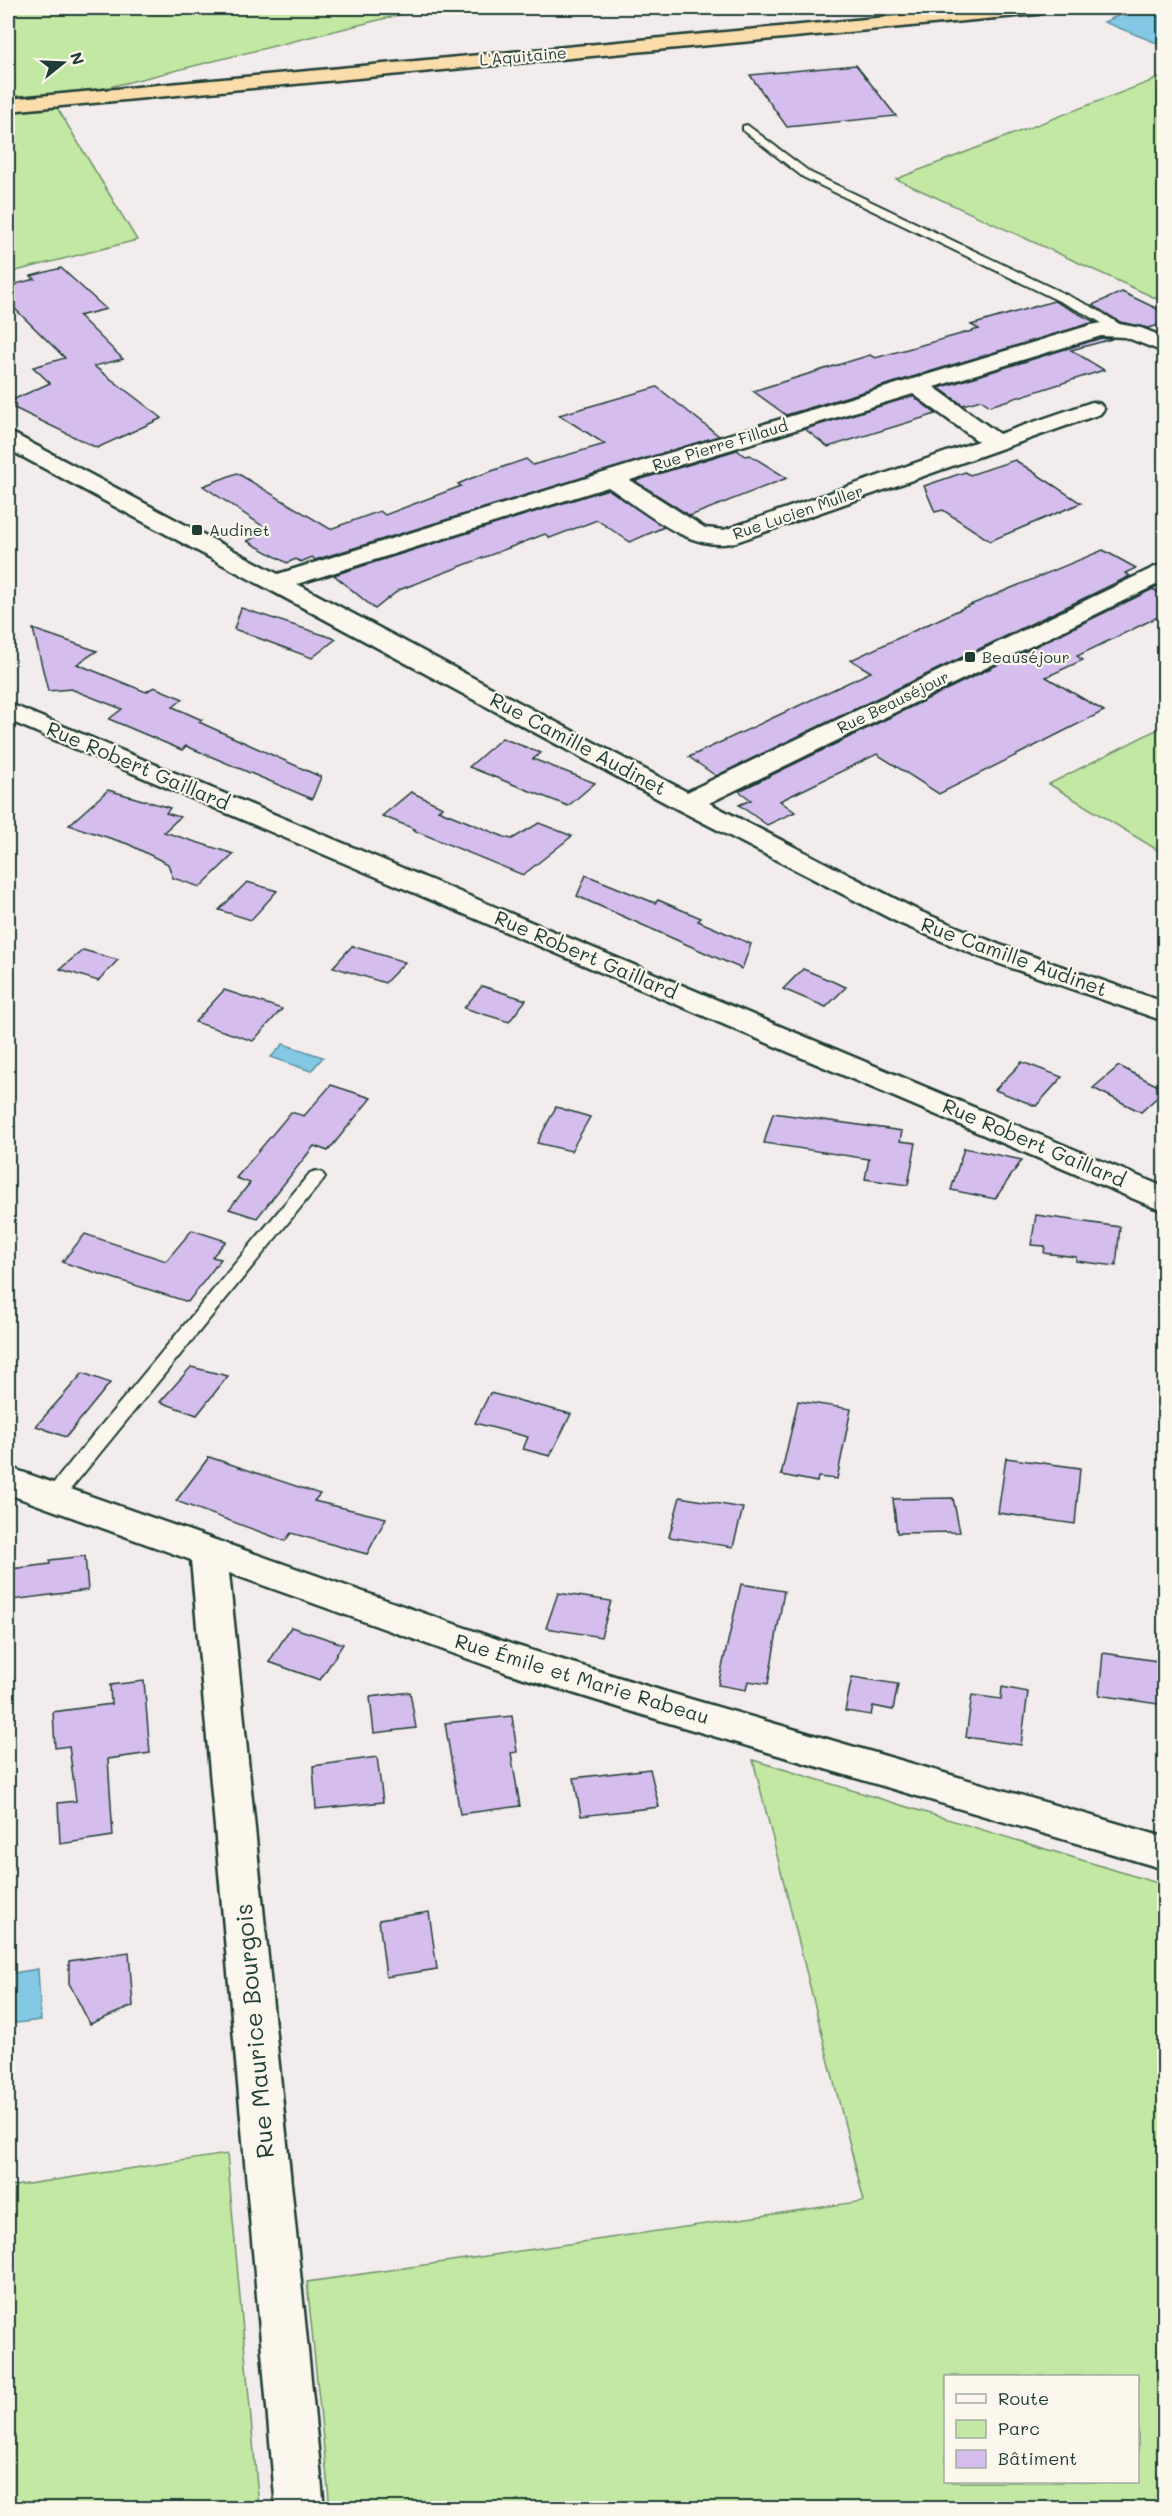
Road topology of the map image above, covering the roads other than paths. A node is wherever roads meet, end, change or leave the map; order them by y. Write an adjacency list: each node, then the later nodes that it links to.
1 (894, 8): 3 (highway, L'Aquitaine)
2 (1038, 8): 4 (highway, L'Aquitaine)
3 (8, 91)
4 (8, 105)
5 (747, 128): 6 (lane)
6 (1121, 329): 7 (street, Rue Pierre Fillaud); 8 (street, Rue Pierre Fillaud)
7 (1164, 345)
8 (916, 385): 11 (street); 12 (street, Rue Pierre Fillaud)
9 (1092, 409): 11 (street, Rue Lucien Muller)
10 (8, 440): 14 (street, Rue Camille Audinet)
11 (996, 443): 12 (street, Rue Lucien Muller)
12 (611, 478): 14 (street, Rue Pierre Fillaud)
13 (1164, 572): 16 (street, Rue Beauséjour)
14 (276, 583): 16 (street, Rue Camille Audinet)
15 (8, 711): 19 (street, Rue Robert Gaillard)
16 (687, 803): 17 (street, Rue Camille Audinet)
17 (1164, 1012)
18 (316, 1177): 21 (lane)
19 (1164, 1198)
20 (8, 1480): 21 (street, Rue Émile et Marie Rabeau)
21 (53, 1497): 22 (street, Rue Émile et Marie Rabeau)
22 (209, 1553): 23 (street, Rue Émile et Marie Rabeau); 24 (street, Rue Maurice Bourgois)
23 (1164, 1853)
24 (300, 2508)

